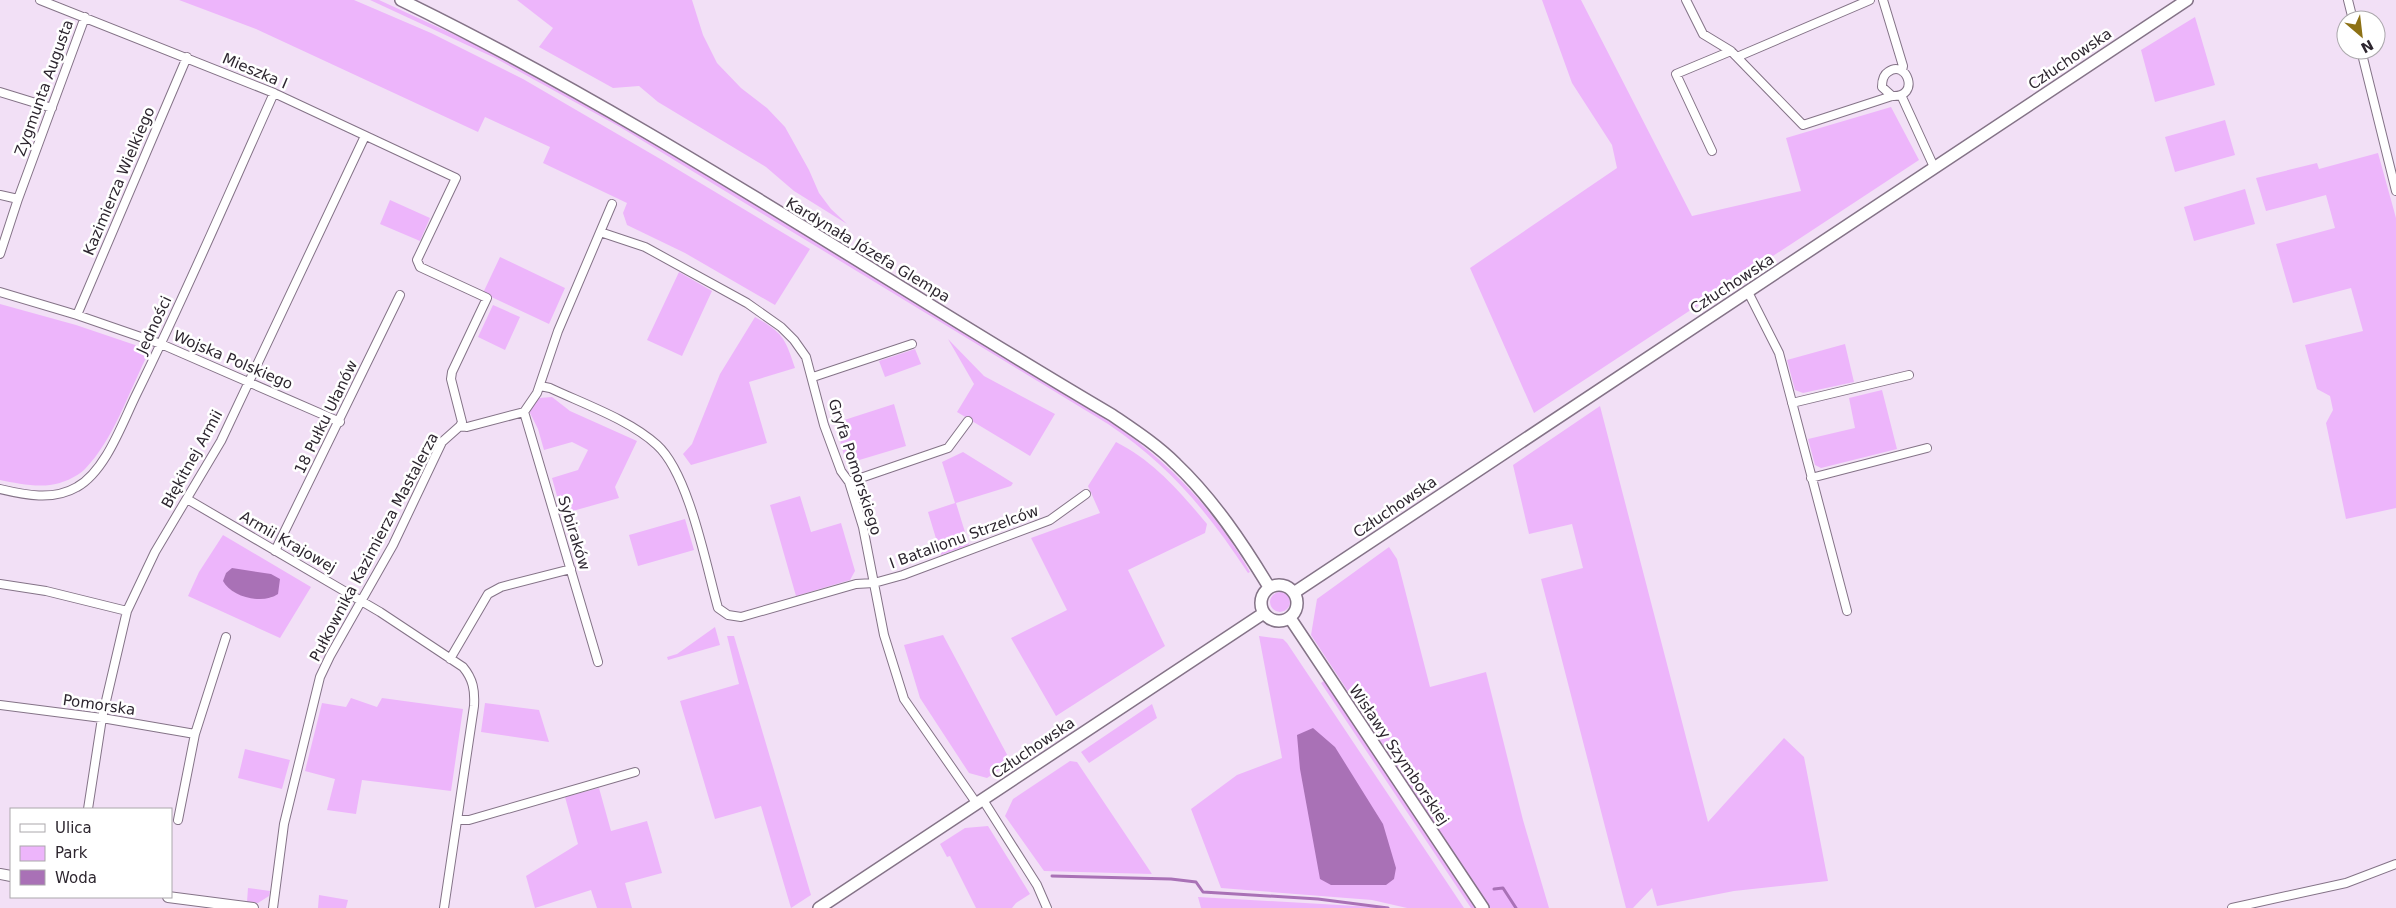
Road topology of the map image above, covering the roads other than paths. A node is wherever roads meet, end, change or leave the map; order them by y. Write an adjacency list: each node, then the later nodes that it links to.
1 (40, 0): 7 (street, Mieszka I)
2 (401, 0): 52 (main road, Kardynała Józefa Glempa)
3 (1686, 0): 8 (street)
4 (1870, 0): 8 (street)
5 (1883, 0): 11 (street)
6 (2186, 0): 19 (main road, Człuchowska)
7 (85, 17): 9 (street, Mieszka I); 16 (street, Zygmunta Augusta)
8 (1734, 54): 15 (street); 18 (street)
9 (187, 57): 13 (street, Mieszka I); 30 (street, Kazimierza Wielkiego)
10 (2363, 60): 20 (street)
11 (1902, 71): 14 (street); 15 (street)
12 (0, 92): 16 (street)
13 (274, 93): 17 (street, Mieszka I); 31 (street, Jedności)
14 (1901, 95): 15 (street); 19 (street)
15 (1892, 96)
16 (52, 108): 22 (street, Zygmunta Augusta)
17 (365, 136): 29 (street, Mieszka I); 35 (street, Błękitnej Armii)
18 (1712, 152)
19 (1934, 167): 27 (main road, Człuchowska)
20 (2396, 191)
21 (0, 195): 22 (street)
22 (18, 199): 25 (street, Zygmunta Augusta)
23 (612, 204): 24 (street)
24 (600, 232): 34 (street, Gryfa Pomorskiego); 36 (street)
25 (0, 254)
26 (0, 292): 30 (street, Wojska Polskiego)
27 (1748, 292): 37 (street); 53 (main road, Człuchowska)
28 (400, 295): 40 (street, 18 Pułku Ułanów)
29 (487, 298): 41 (street, Pułkownika Kazimierza Mastalerza)
30 (76, 315): 31 (street, Wojska Polskiego)
31 (161, 344): 35 (street, Wojska Polskiego); 45 (street, Jedności)
32 (912, 344): 34 (street)
33 (1909, 375): 37 (street)
34 (813, 377): 44 (street, Gryfa Pomorskiego)
35 (248, 381): 40 (street, Wojska Polskiego); 47 (street, Błękitnej Armii)
36 (540, 386): 38 (street); 50 (street, I Batalionu Strzelców)
37 (1792, 403): 43 (street)
38 (524, 412): 41 (street); 49 (street, Sybiraków)
39 (968, 420): 44 (street)
40 (340, 422): 48 (street, 18 Pułku Ułanów)
41 (460, 426): 54 (street, Pułkownika Kazimierza Mastalerza)
42 (1927, 448): 43 (street)
43 (1812, 478): 56 (street)
44 (849, 482): 50 (street, Gryfa Pomorskiego)
45 (0, 489)
46 (1086, 494): 50 (street, I Batalionu Strzelców)
47 (187, 499): 48 (street, Armii Krajowej); 55 (street, Błękitnej Armii)
48 (275, 551): 54 (street, Armii Krajowej)
49 (570, 569): 60 (street); 61 (street, Sybiraków)
50 (874, 583): 66 (street, Gryfa Pomorskiego)
51 (0, 584): 55 (street)
52 (1269, 587): 53 (main road); 57 (main road)
53 (1295, 592): 58 (main road)
54 (361, 601): 60 (street, Armii Krajowej); 73 (street, Pułkownika Kazimierza Mastalerza)
55 (127, 611): 63 (street, Błękitnej Armii)
56 (1847, 611)
57 (1264, 613): 58 (main road); 66 (main road, Człuchowska)
58 (1290, 618): 77 (main road, Wisławy Szymborskiej)
59 (226, 637): 64 (street)
60 (450, 659): 69 (street, Armii Krajowej)
61 (598, 662)
62 (0, 705): 63 (street, Pomorska)
63 (102, 718): 64 (street, Pomorska); 67 (street, Błękitnej Armii)
64 (195, 734): 68 (street)
65 (634, 772): 69 (street)
66 (980, 802): 75 (main road, Człuchowska); 76 (street, Gryfa Pomorskiego)
67 (88, 808)
68 (178, 820)
69 (459, 820): 74 (street, Armii Krajowej)
70 (2396, 864): 78 (street)
71 (172, 898): 72 (street)
72 (253, 908)
73 (272, 908)
74 (444, 908)
75 (819, 908)
76 (1047, 908)
77 (1483, 908)
78 (2232, 908)

